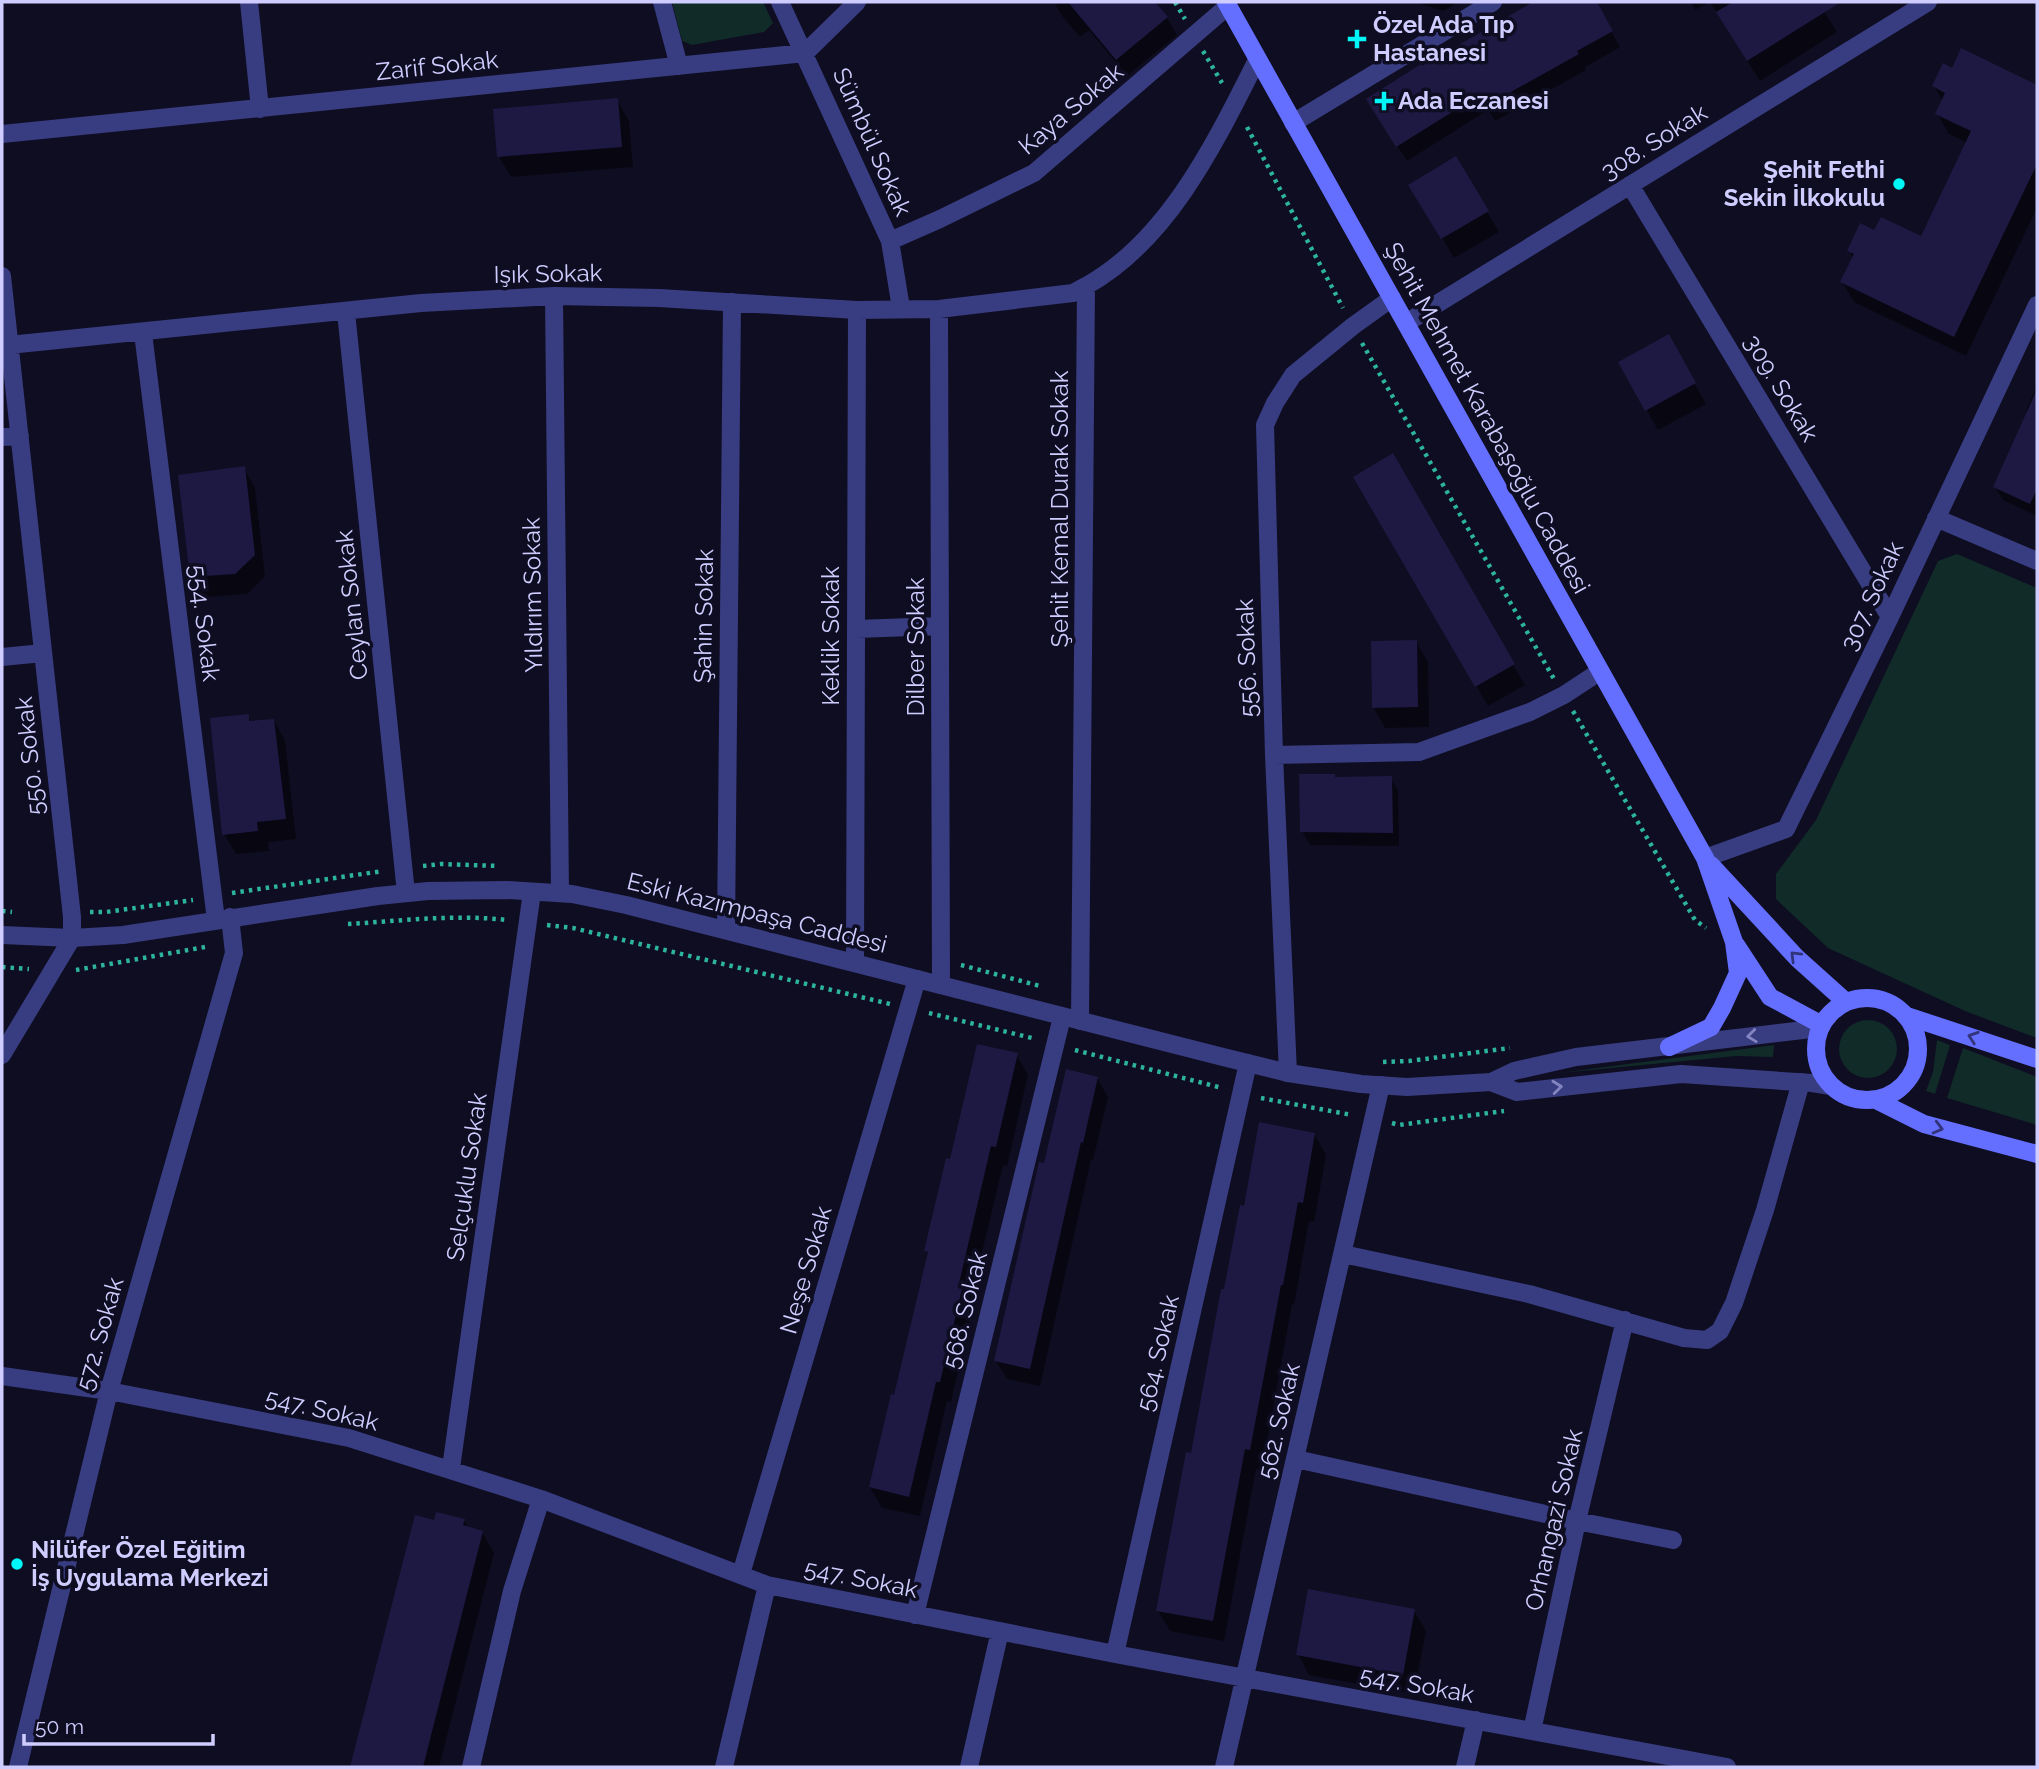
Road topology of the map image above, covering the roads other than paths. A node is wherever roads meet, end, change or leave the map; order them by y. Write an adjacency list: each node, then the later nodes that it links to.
1 (249, 2): 11 (street)
2 (662, 2): 10 (street)
3 (780, 2): 8 (street, Sümbül Sokak)
4 (858, 2): 8 (street)
5 (1493, 2): 12 (street)
6 (1928, 2): 14 (street, 308. Sokak)
7 (1227, 4): 9 (main road, Şehit Mehmet Karabaşoğlu Caddesi); 15 (street, Kaya Sokak)
8 (805, 53): 10 (street, Zarif Sokak); 15 (street, Sümbül Sokak)
9 (1257, 60): 12 (main road, Şehit Mehmet Karabaşoğlu Caddesi); 17 (street)
10 (679, 66): 11 (street, Zarif Sokak)
11 (260, 109): 13 (street, Zarif Sokak)
12 (1293, 123): 19 (main road, Şehit Mehmet Karabaşoğlu Caddesi)
13 (2, 134)
14 (1630, 185): 26 (street, 308. Sokak); 32 (street, 309. Sokak)
15 (890, 241): 22 (street, Sümbül Sokak)
16 (2, 276): 28 (street, 550. Sokak)
17 (1086, 286): 23 (street, Işık Sokak); 53 (street, Şehit Kemal Durak Sokak)
18 (554, 296): 20 (street, Işık Sokak); 25 (street, Işık Sokak); 42 (street, Yıldırım Sokak)
19 (1392, 298): 26 (main road, Şehit Mehmet Karabaşoğlu Caddesi); 38 (street, 556. Sokak)
20 (732, 302): 24 (street, Işık Sokak); 44 (street, Şahin Sokak)
21 (2037, 305): 30 (street, 307. Sokak)
22 (901, 308): 23 (street, Işık Sokak); 24 (street, Işık Sokak)
23 (939, 309): 33 (street, Dilber Sokak)
24 (857, 310): 34 (street, Keklik Sokak)
25 (346, 312): 27 (street, Işık Sokak); 41 (street, Ceylan Sokak)
26 (1406, 323): 37 (main road, Şehit Mehmet Karabaşoğlu Caddesi)
27 (143, 333): 28 (street, Işık Sokak); 43 (street, 554. Sokak)
28 (9, 345): 29 (street, 550. Sokak)
29 (11, 436): 35 (street, 550. Sokak)
30 (1936, 518): 31 (street); 32 (street, 307. Sokak)
31 (2037, 561)
32 (1890, 617): 39 (street, 307. Sokak)
33 (940, 626): 34 (street); 50 (street, Dilber Sokak)
34 (856, 629): 48 (street, Keklik Sokak)
35 (43, 653): 36 (street); 46 (street, 550. Sokak)
36 (2, 657)
37 (1599, 672): 38 (street); 39 (main road, Şehit Mehmet Karabaşoğlu Caddesi)
38 (1275, 755): 59 (street, 556. Sokak)
39 (1705, 858): 47 (main road, Şehit Mehmet Karabaşoğlu Caddesi); 51 (main road, Şehit Mehmet Karabaşoğlu Caddesi, one-way to 39)
40 (532, 891): 41 (street, Eski Kazımpaşa Caddesi); 42 (street, Eski Kazımpaşa Caddesi); 71 (street, Selçuklu Sokak)
41 (406, 893): 43 (street, Eski Kazımpaşa Caddesi)
42 (560, 893): 44 (street, Eski Kazımpaşa Caddesi)
43 (223, 919): 46 (street, Eski Kazımpaşa Caddesi); 69 (street, 572. Sokak)
44 (726, 930): 48 (street, Eski Kazımpaşa Caddesi)
45 (2, 935): 46 (street, Eski Kazımpaşa Caddesi)
46 (72, 938): 56 (street)
47 (1734, 943): 54 (main road); 55 (main road)
48 (855, 963): 49 (street, Eski Kazımpaşa Caddesi)
49 (916, 979): 50 (street, Eski Kazımpaşa Caddesi); 75 (street, Neşe Sokak)
50 (941, 985): 53 (street, Eski Kazımpaşa Caddesi)
51 (1846, 1002): 52 (main road); 54 (main road)
52 (1907, 1016): 57 (main road, one-way to 52); 64 (main road)
53 (1071, 1019): 58 (street, Eski Kazımpaşa Caddesi); 77 (street, 568. Sokak)
54 (1821, 1026): 55 (street, Eski Kazımpaşa Caddesi, one-way to 55); 63 (main road)
55 (1669, 1047): 60 (street, Eski Kazımpaşa Caddesi)
56 (2, 1055)
57 (2037, 1059)
58 (1248, 1063): 59 (street, Eski Kazımpaşa Caddesi); 79 (street, 564. Sokak)
59 (1288, 1073): 62 (street, Eski Kazımpaşa Caddesi)
60 (1491, 1082): 61 (street, Eski Kazımpaşa Caddesi, one-way to 61); 62 (street, Eski Kazımpaşa Caddesi)
61 (1801, 1082): 63 (street, Eski Kazımpaşa Caddesi); 67 (street)
62 (1381, 1085): 66 (street, 562. Sokak)
63 (1831, 1086): 64 (main road)
64 (1876, 1100): 65 (main road, one-way to 65)
65 (2037, 1154)
66 (1343, 1254): 67 (street); 70 (street, 562. Sokak)
67 (1625, 1320): 73 (street, Orhangazi Sokak)
68 (2, 1376): 69 (street, 547. Sokak)
69 (109, 1391): 71 (street, 547. Sokak); 84 (street, 572. Sokak)
70 (1296, 1459): 73 (street); 80 (street, 562. Sokak)
71 (451, 1468): 72 (street, 547. Sokak)
72 (541, 1499): 75 (street, 547. Sokak); 85 (street)
73 (1577, 1521): 74 (street); 82 (street, Orhangazi Sokak)
74 (1673, 1540)
75 (741, 1574): 76 (street, 547. Sokak)
76 (766, 1585): 77 (street, 547. Sokak); 86 (street)
77 (915, 1615): 78 (street, 547. Sokak)
78 (1000, 1631): 79 (street, 547. Sokak); 87 (street)
79 (1115, 1654): 80 (street, 547. Sokak)
80 (1246, 1678): 81 (street, 547. Sokak); 88 (street, 562. Sokak)
81 (1476, 1720): 82 (street, 547. Sokak); 89 (street)
82 (1532, 1731): 83 (street, 547. Sokak)
83 (1690, 1764): 90 (street, 547. Sokak)
84 (18, 1767)
85 (471, 1767)
86 (724, 1767)
87 (969, 1767)
88 (1224, 1767)
89 (1465, 1767)
90 (1727, 1767)

